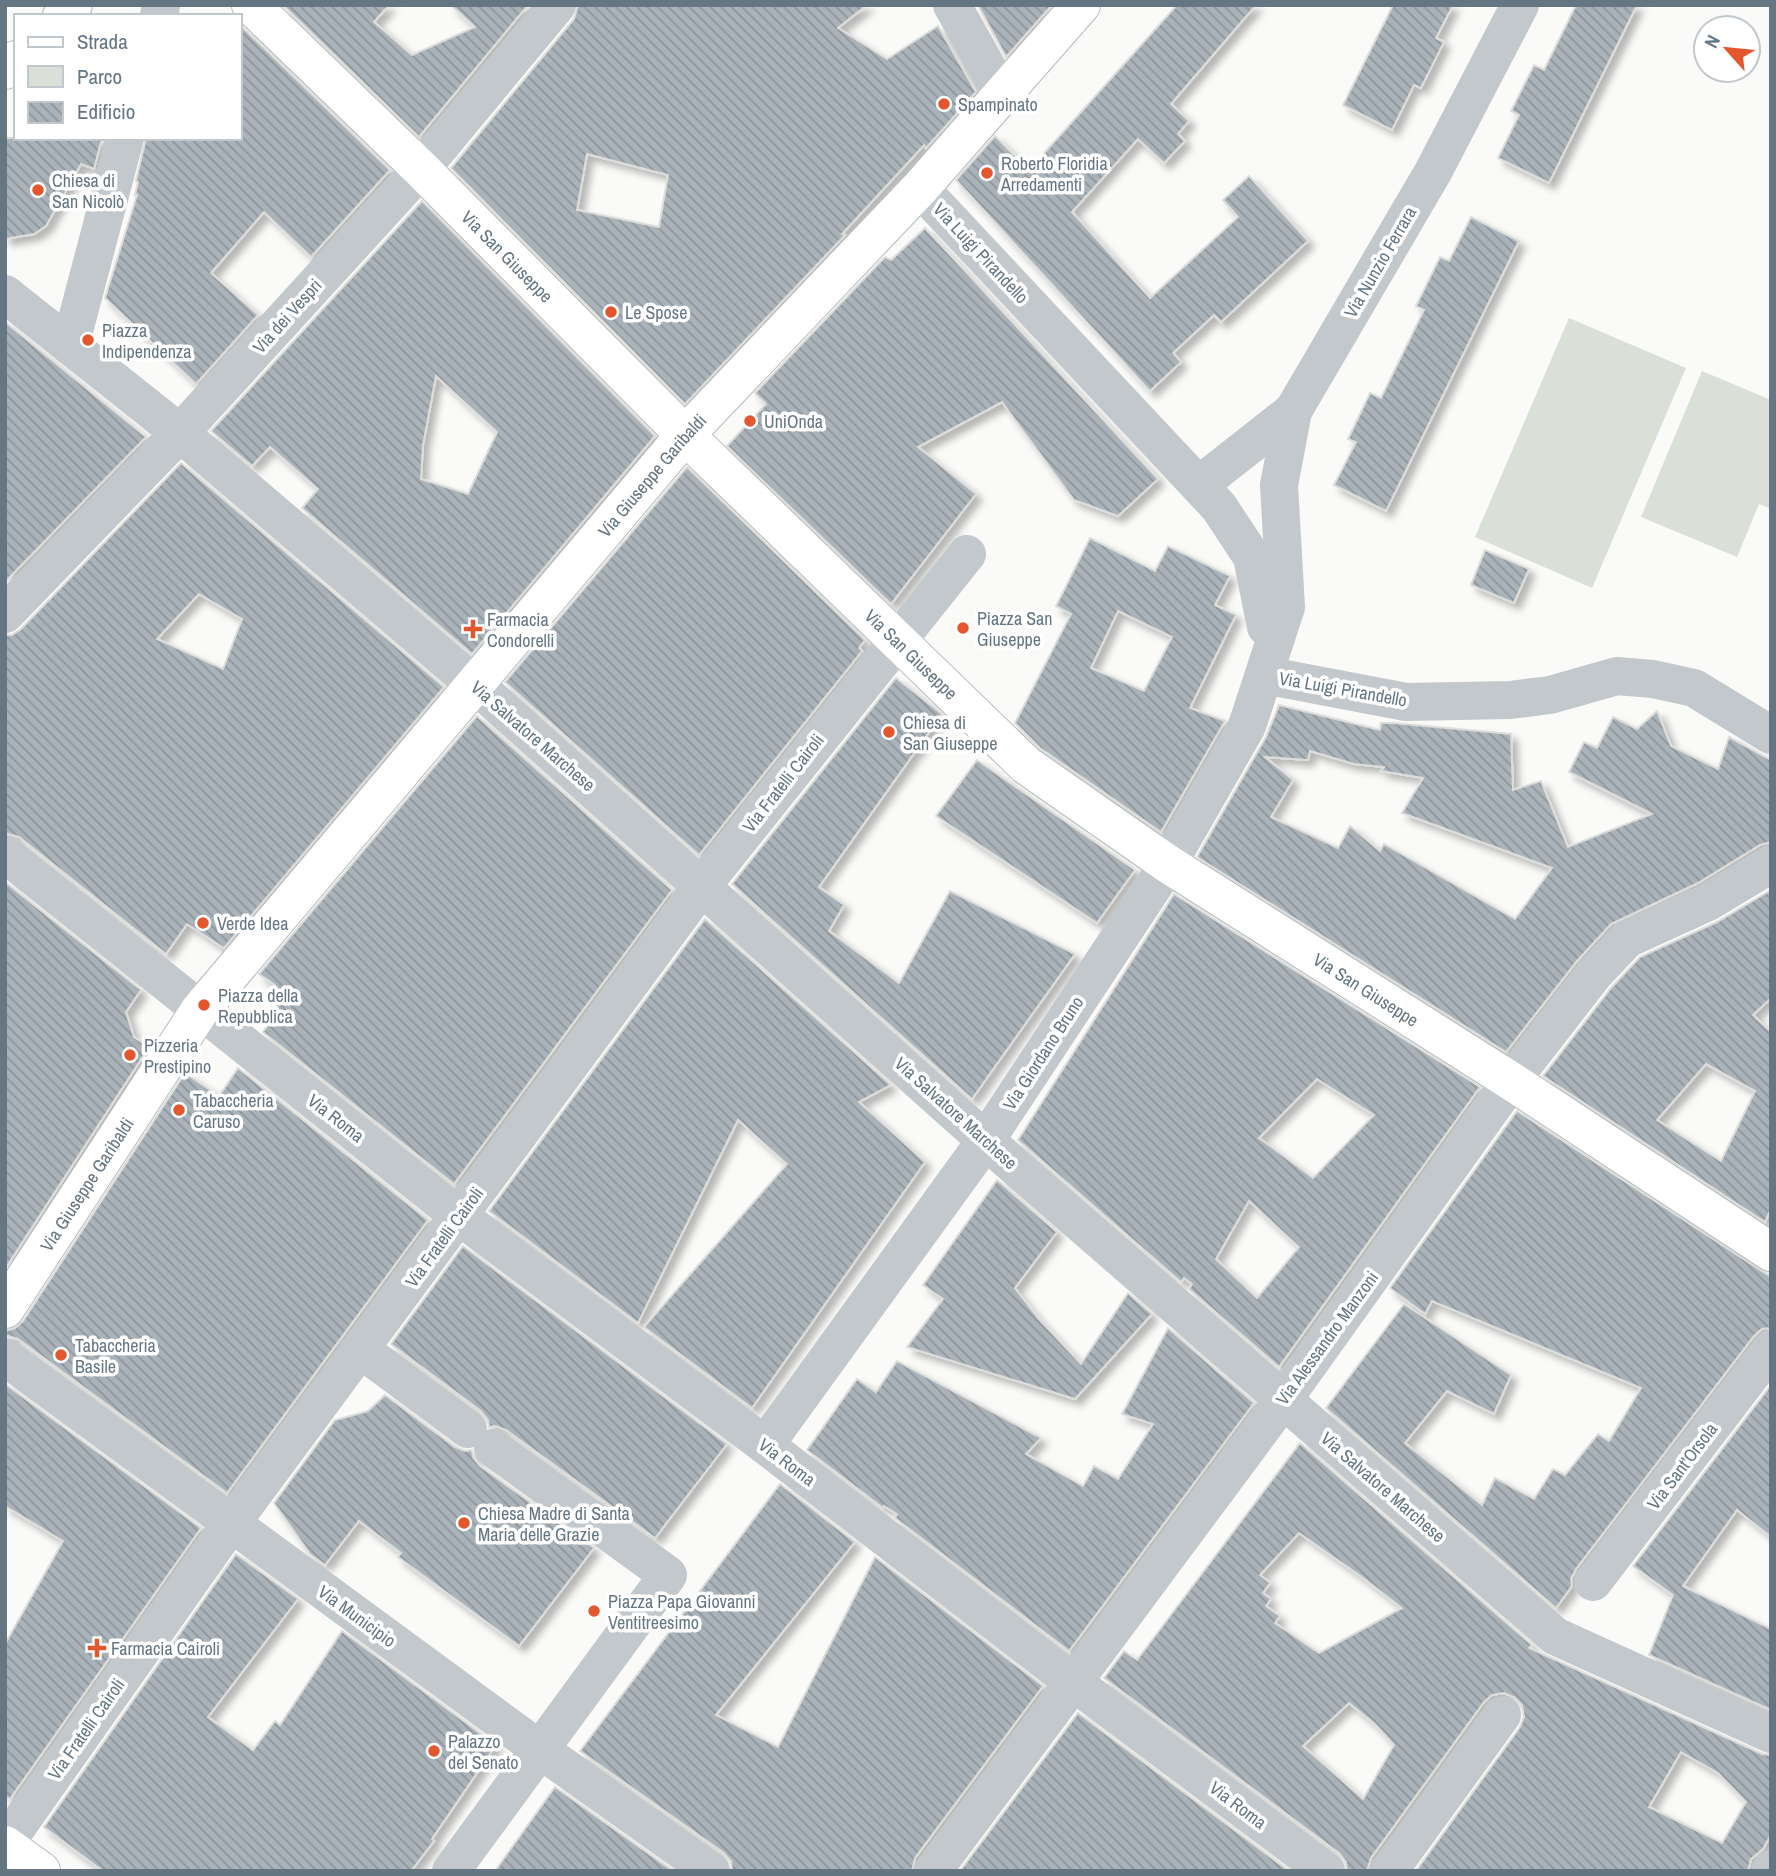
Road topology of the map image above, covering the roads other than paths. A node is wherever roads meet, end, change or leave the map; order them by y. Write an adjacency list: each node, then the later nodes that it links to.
1 (251, 5): 8 (main road, Via San Giuseppe)
2 (557, 5): 8 (street, Via dei Vespri)
3 (952, 5): 6 (street)
4 (1081, 5): 6 (main road, Via Giuseppe Garibaldi)
5 (1520, 5): 12 (street, Via Nunzio Ferrara)
6 (1002, 94): 9 (main road, Via Giuseppe Garibaldi)
7 (124, 140): 11 (street)
8 (421, 169): 13 (street, Via dei Vespri); 14 (main road, Via San Giuseppe)
9 (920, 188): 14 (main road, Via Giuseppe Garibaldi); 15 (street, Via Luigi Pirandello)
10 (5, 294): 11 (street, Via Salvatore Marchese)
11 (70, 345): 13 (street, Via Salvatore Marchese)
12 (1293, 411): 15 (street, Via Nunzio Ferrara); 19 (street, Via Giordano Bruno)
13 (180, 433): 17 (street, Via dei Vespri); 20 (street, Via Salvatore Marchese)
14 (685, 435): 18 (main road, Via San Giuseppe); 20 (main road, Via Giuseppe Garibaldi)
15 (1199, 485): 19 (street, Via Luigi Pirandello)
16 (967, 554): 18 (street, Via Fratelli Cairoli)
17 (5, 614)
18 (896, 640): 25 (main road, Via San Giuseppe); 27 (street, Via Fratelli Cairoli)
19 (1264, 675): 21 (street, Via Luigi Pirandello); 25 (street, Via Giordano Bruno)
20 (474, 684): 27 (street, Via Salvatore Marchese); 28 (main road, Via Giuseppe Garibaldi)
21 (1694, 688): 22 (street); 23 (street, Via Luigi Pirandello)
22 (1771, 705)
23 (1771, 735)
24 (5, 855): 28 (street, Via Roma)
25 (1168, 864): 29 (main road, Via San Giuseppe); 30 (street, Via Giordano Bruno)
26 (1771, 864): 29 (street, Via Alessandro Manzoni)
27 (702, 886): 30 (street, Via Salvatore Marchese); 31 (street, Via Fratelli Cairoli)
28 (200, 1010): 31 (street, Via Roma); 33 (main road, Via Giuseppe Garibaldi)
29 (1511, 1081): 32 (main road, Via San Giuseppe); 37 (street, Via Alessandro Manzoni)
30 (986, 1140): 37 (street, Via Salvatore Marchese); 38 (street, Via Giordano Bruno)
31 (459, 1216): 34 (street, Via Fratelli Cairoli); 38 (street, Via Roma)
32 (1771, 1252)
33 (5, 1309)
34 (360, 1349): 39 (street, Via Fratelli Cairoli); 44 (street)
35 (1771, 1349): 40 (street, Via Sant'Orsola)
36 (5, 1357): 39 (street, Via Municipio)
37 (1283, 1400): 41 (street, Via Alessandro Manzoni); 43 (street, Via Salvatore Marchese)
38 (765, 1445): 41 (street, Via Roma)
39 (231, 1524): 44 (street, Via Municipio); 45 (street, Via Fratelli Cairoli)
40 (1593, 1582)
41 (1073, 1682): 49 (street, Via Alessandro Manzoni); 50 (street, Via Roma)
42 (1502, 1715): 51 (street)
43 (1771, 1734)
44 (539, 1749): 47 (street); 48 (street, Via Municipio)
45 (5, 1844): 46 (main road)
46 (41, 1871)
47 (451, 1871)
48 (711, 1871)
49 (933, 1871)
50 (1326, 1871)
51 (1389, 1871)

